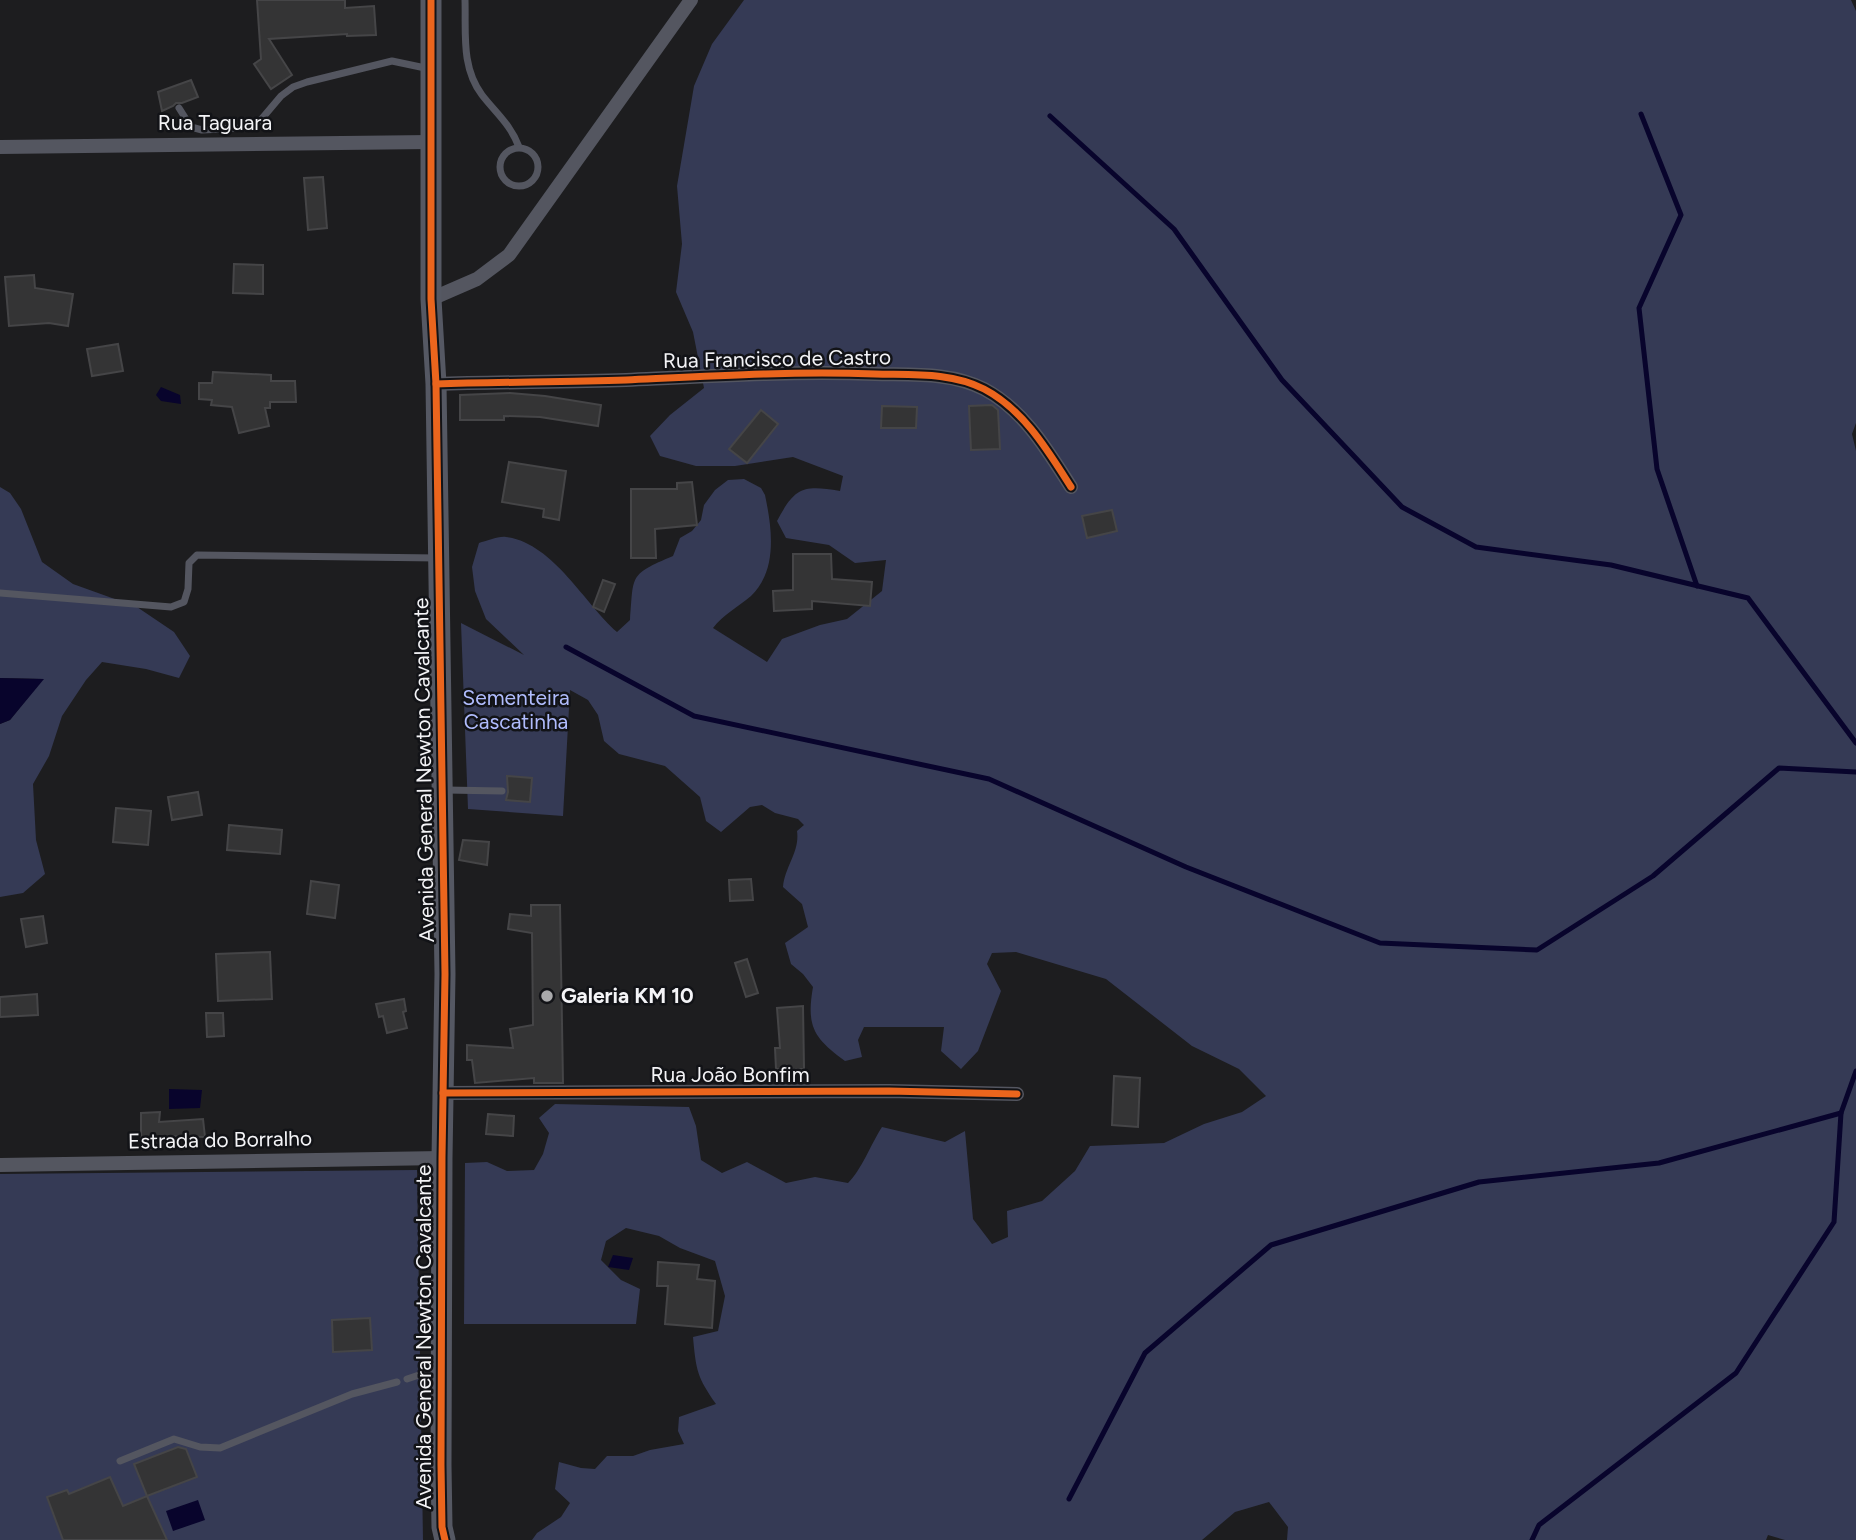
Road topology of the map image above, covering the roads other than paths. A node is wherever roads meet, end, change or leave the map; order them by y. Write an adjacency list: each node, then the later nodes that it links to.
1 (431, 0): 4 (main road, Avenida General Newton Cavalcante)
2 (465, 0): 8 (lane)
3 (691, 0): 9 (street)
4 (431, 69): 5 (lane); 6 (main road, Avenida General Newton Cavalcante)
5 (179, 108)
6 (430, 142): 7 (street, Rua Taguara); 9 (main road, Avenida General Newton Cavalcante)
7 (0, 147)
8 (519, 147): 8 (lane)
9 (431, 299): 10 (main road, Avenida General Newton Cavalcante)
10 (436, 384): 11 (street, Rua Francisco de Castro); 12 (main road, Avenida General Newton Cavalcante)
11 (1071, 488)
12 (438, 558): 13 (lane); 14 (main road, Avenida General Newton Cavalcante)
13 (0, 593)
14 (442, 790): 15 (lane); 16 (main road, Avenida General Newton Cavalcante)
15 (502, 791)
16 (443, 1093): 17 (street, Rua João Bonfim); 18 (main road, Avenida General Newton Cavalcante)
17 (1017, 1094)
18 (442, 1158): 19 (street, Estrada do Borralho); 20 (main road, Avenida General Newton Cavalcante)
19 (0, 1165)
20 (441, 1368): 21 (lane); 24 (main road, Avenida General Newton Cavalcante)
21 (407, 1379)
22 (397, 1381): 23 (lane)
23 (120, 1461)
24 (445, 1540)

